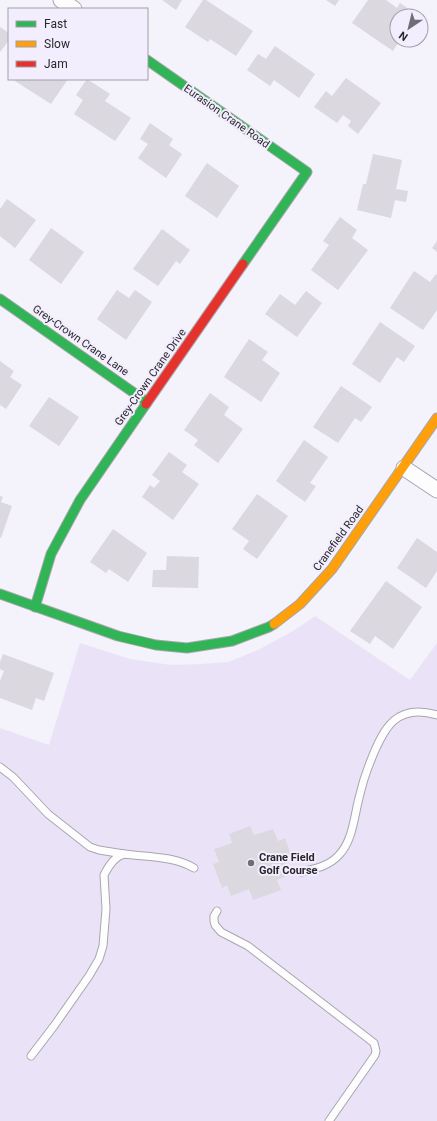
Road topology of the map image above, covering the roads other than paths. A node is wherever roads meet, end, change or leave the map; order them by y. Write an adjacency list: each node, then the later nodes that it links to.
1 (61, 0): 2 (street)
2 (73, 8)
3 (148, 61): 4 (street, Eurasion Crane Road)
4 (307, 172): 6 (street, Grey-Crown Crane Drive)
5 (0, 299): 6 (street, Grey-Crown Crane Lane)
6 (147, 402): 11 (street, Grey-Crown Crane Drive)
7 (437, 418): 8 (street, Cranefield Road)
8 (404, 468): 9 (street); 11 (street, Cranefield Road)
9 (437, 490)
10 (0, 594): 11 (street, Cranefield Road)
11 (35, 607)
12 (437, 715): 16 (lane)
13 (0, 767): 14 (lane)
14 (124, 854): 15 (lane); 18 (lane)
15 (194, 868)
16 (301, 872)
17 (216, 911): 19 (lane)
18 (31, 1056)
19 (329, 1121)

